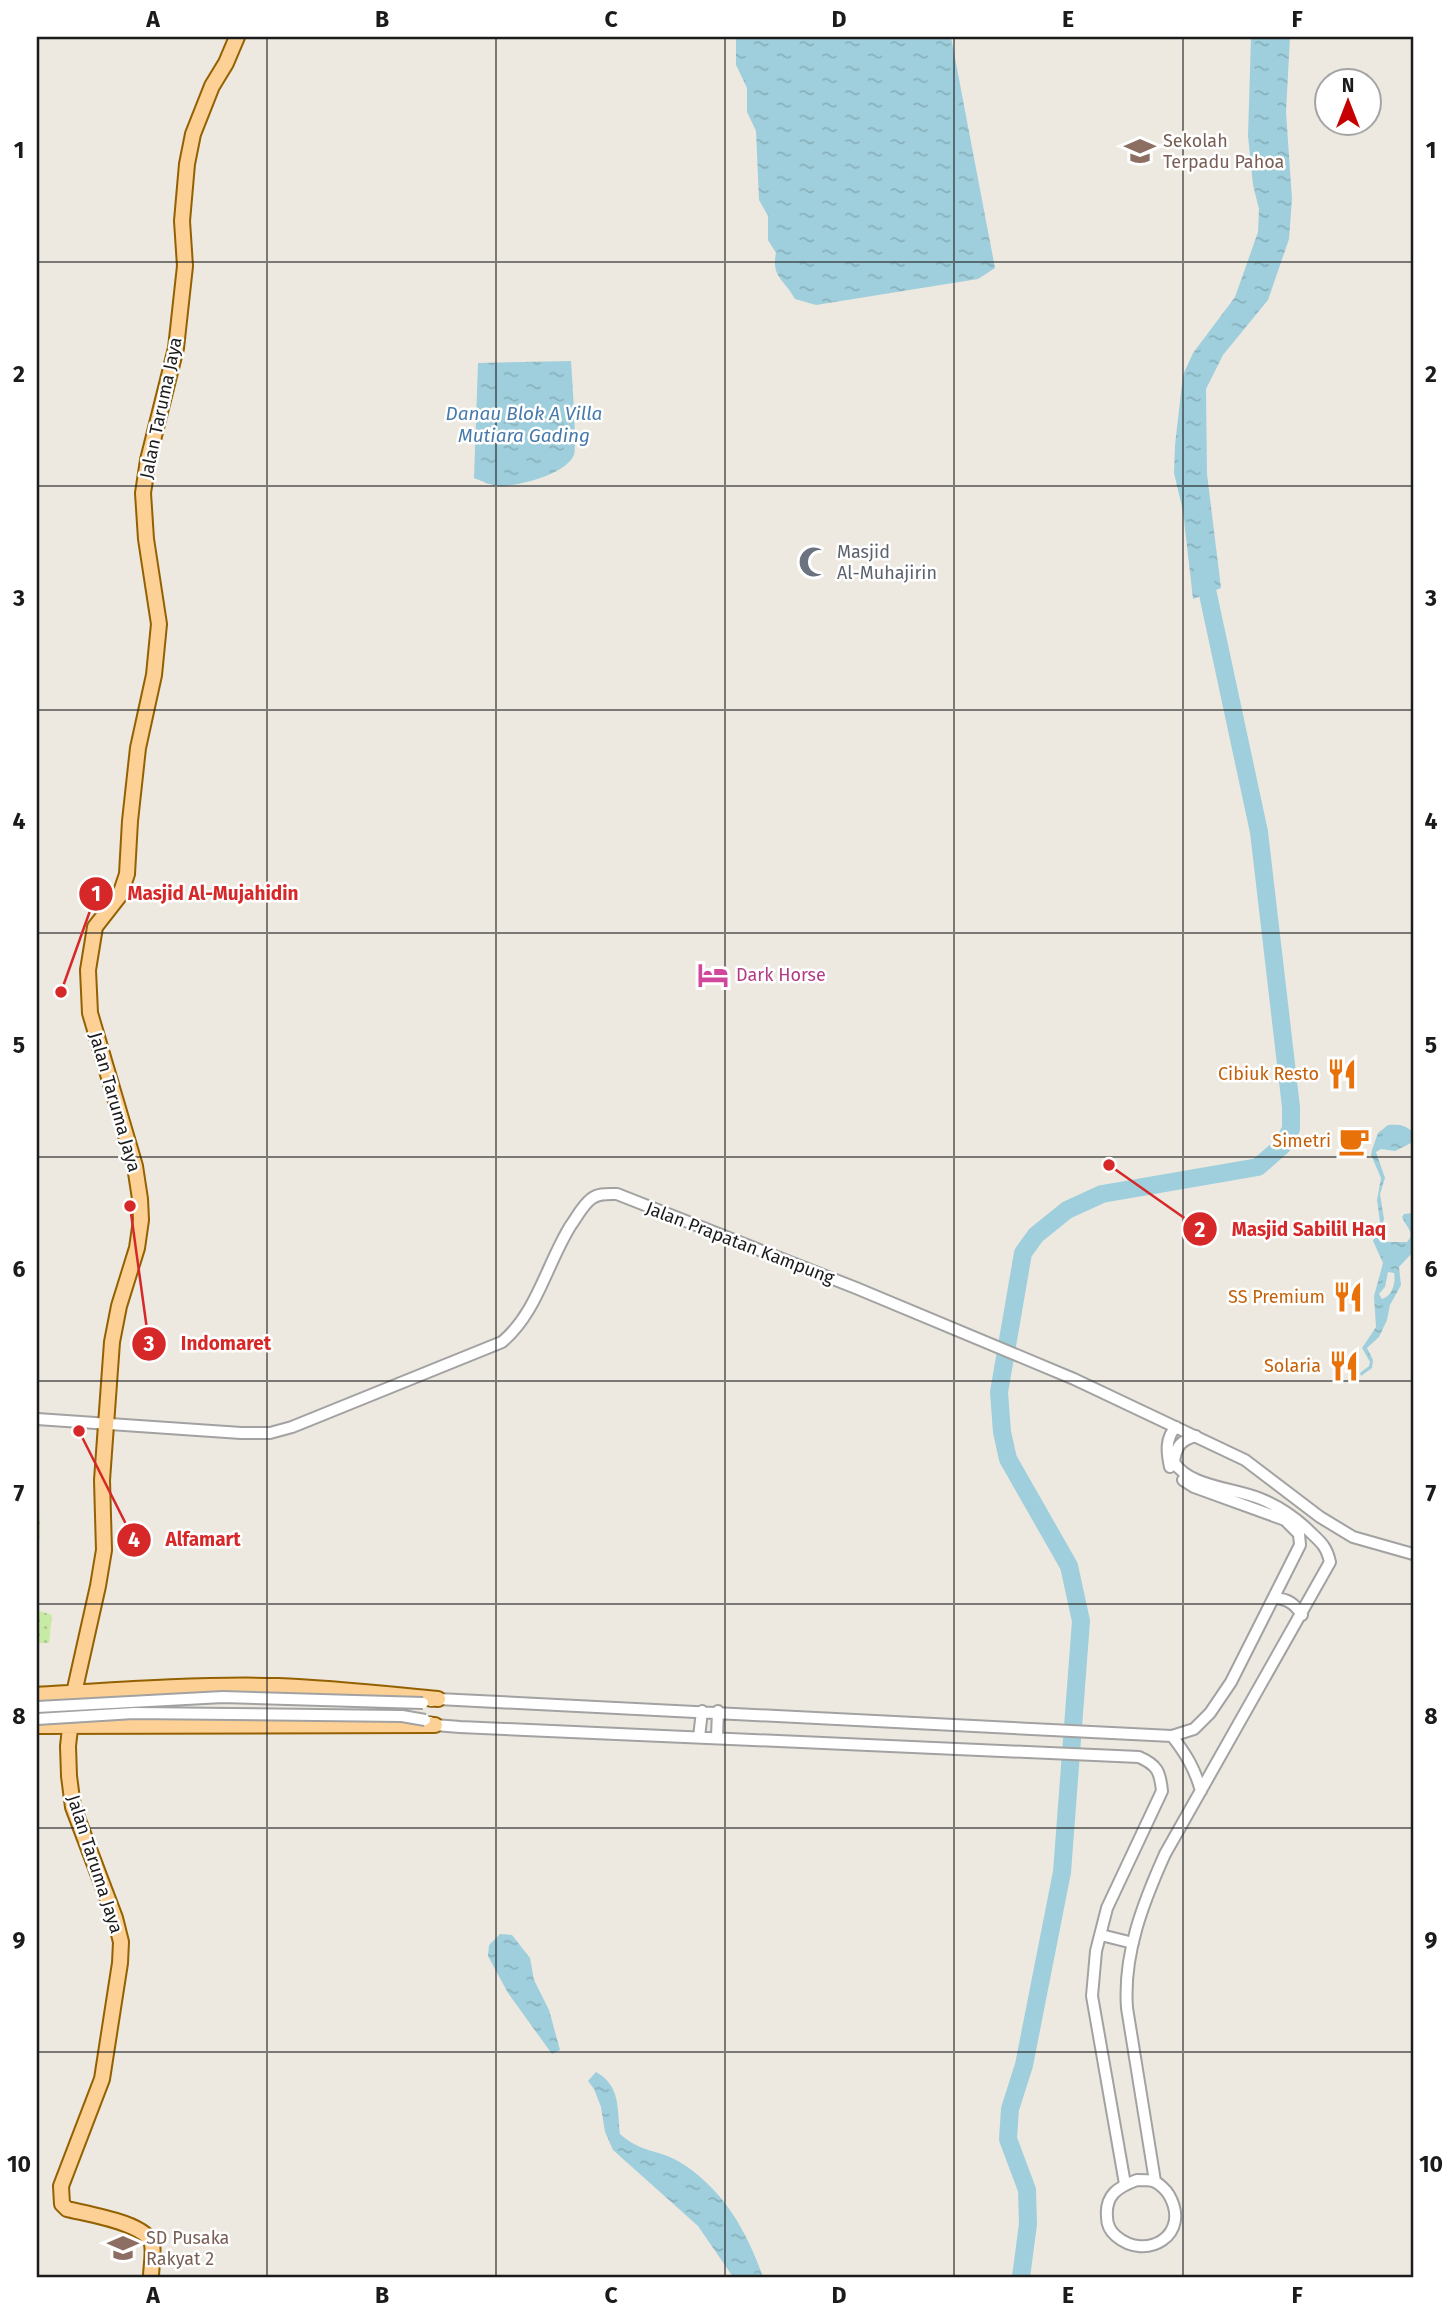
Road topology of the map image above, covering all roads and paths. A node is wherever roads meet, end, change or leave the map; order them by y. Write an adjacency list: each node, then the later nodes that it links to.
1 (237, 37): 3 (main road, Jalan Taruma Jaya)
2 (37, 1419): 3 (street, Jalan Prapatan Kampung)
3 (105, 1424): 4 (street, Jalan Prapatan Kampung); 9 (main road, Jalan Taruma Jaya)
4 (1176, 1427): 5 (street, Jalan Prapatan Kampung); 7 (street)
5 (1196, 1436): 6 (street, Jalan Prapatan Kampung); 8 (street)
6 (1413, 1554)
7 (1275, 1598): 8 (street); 19 (street)
8 (1302, 1615): 22 (street)
9 (74, 1693): 10 (main road); 11 (main road); 18 (main road, Jalan Taruma Jaya)
10 (37, 1695)
11 (438, 1699): 12 (street, bridge); 13 (street)
12 (37, 1707)
13 (702, 1711): 14 (street); 20 (street)
14 (718, 1711): 19 (street); 21 (street)
15 (37, 1719): 16 (street, bridge)
16 (430, 1722): 18 (main road); 20 (street)
17 (37, 1726): 18 (main road)
18 (69, 1727): 27 (main road, Jalan Taruma Jaya)
19 (1172, 1736): 22 (street)
20 (699, 1737): 21 (street)
21 (717, 1737): 23 (street)
22 (1201, 1791): 24 (street)
23 (1101, 1935): 24 (street); 26 (street)
24 (1133, 1943): 25 (street)
25 (1155, 2181): 26 (street); 26 (street)
26 (1125, 2184)
27 (151, 2277)

